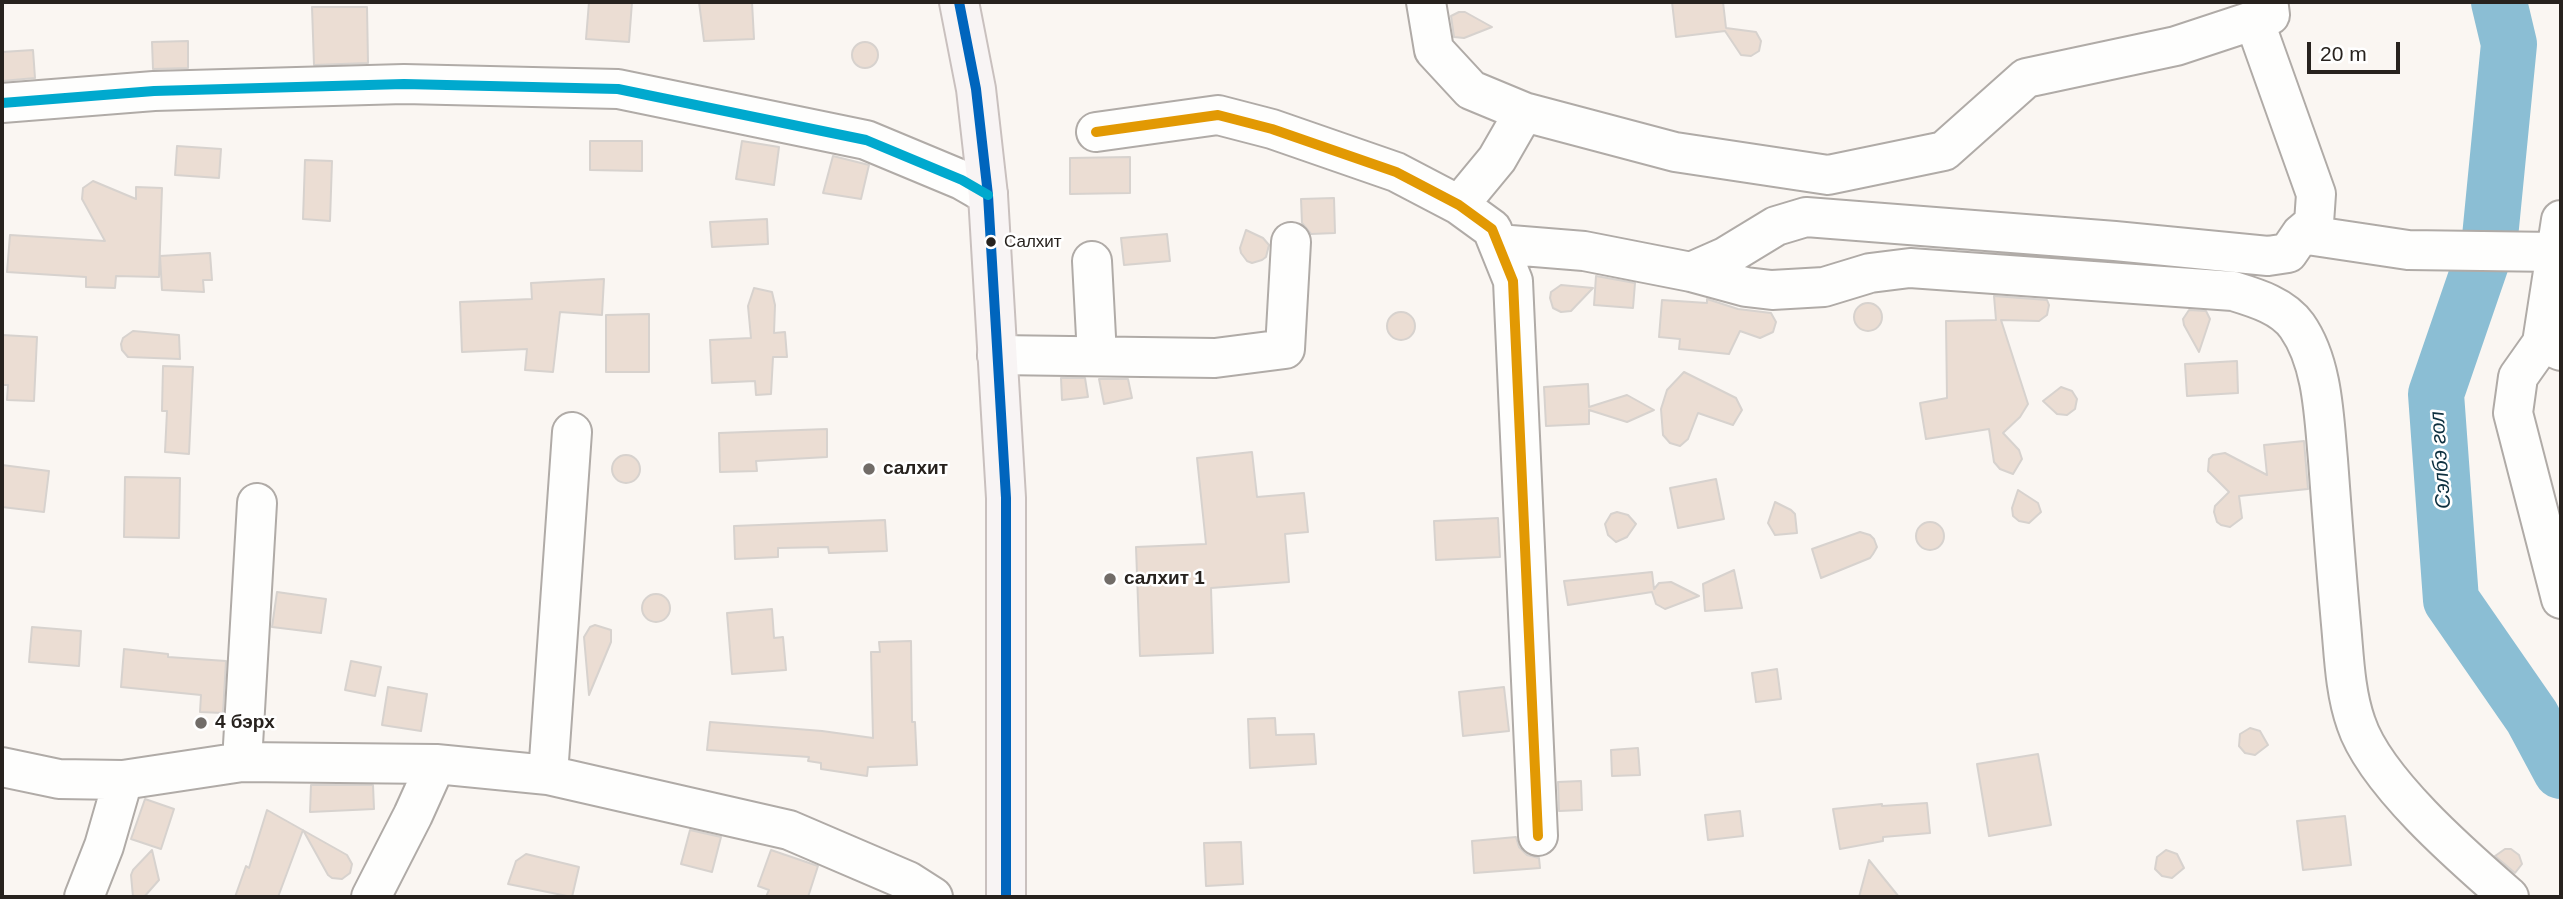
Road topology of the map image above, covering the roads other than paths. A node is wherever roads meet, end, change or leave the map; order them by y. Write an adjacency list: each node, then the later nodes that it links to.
1 (959, 2): 7 (main road)
2 (1426, 2): 5 (street)
3 (2261, 11): 5 (street); 9 (street)
4 (2, 103): 7 (street)
5 (1524, 112): 8 (street)
6 (1096, 132): 8 (street)
7 (988, 195): 16 (main road)
8 (1459, 205): 12 (street)
9 (2301, 234): 10 (street); 14 (street)
10 (2559, 236): 15 (street)
11 (1291, 242): 17 (street)
12 (1498, 244): 14 (street); 26 (street)
13 (1092, 261): 17 (street)
14 (1691, 272): 31 (street)
15 (2552, 347): 20 (street)
16 (997, 355): 17 (street); 30 (main road)
17 (1097, 356)
18 (572, 432): 24 (street)
19 (257, 503): 21 (street)
20 (2561, 598)
21 (242, 762): 22 (street); 25 (street)
22 (436, 764): 24 (street); 28 (street)
23 (2, 767): 25 (street)
24 (548, 775): 29 (street)
25 (123, 780): 27 (street)
26 (1538, 836)
27 (84, 897)
28 (371, 897)
29 (933, 897)
30 (1006, 897)
31 (2509, 897)

